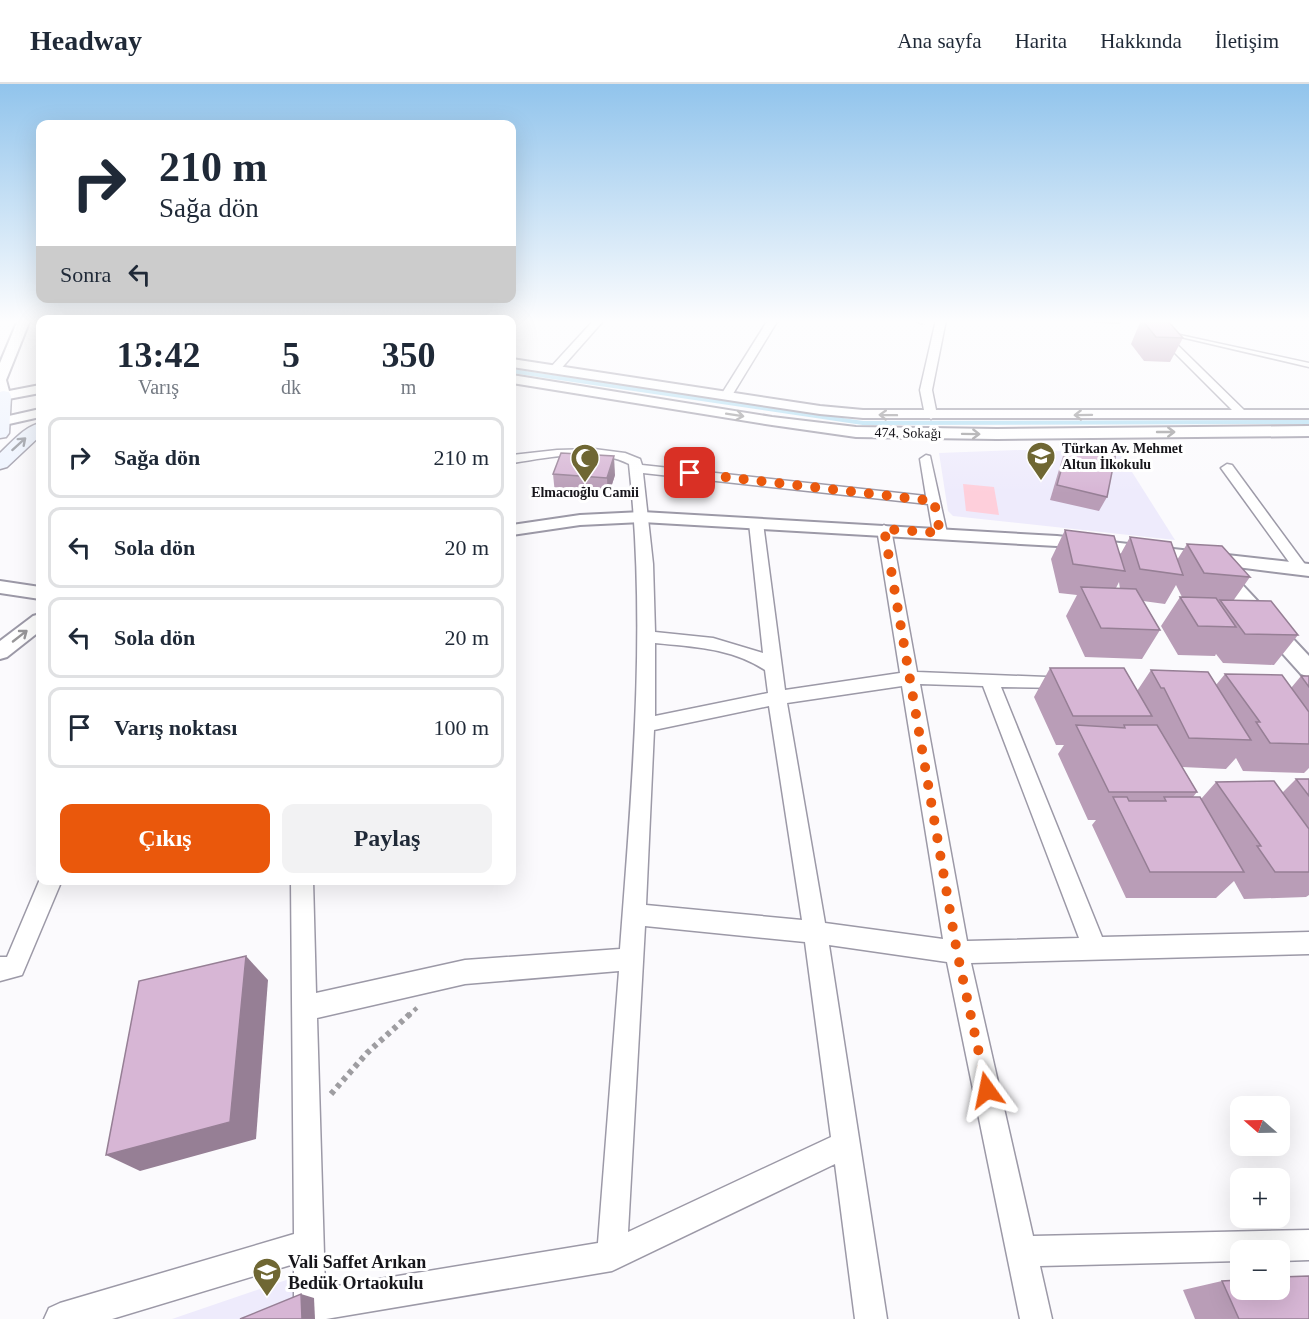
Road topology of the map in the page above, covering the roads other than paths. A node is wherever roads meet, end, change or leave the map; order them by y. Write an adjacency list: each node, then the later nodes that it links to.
1 (607, 378): 8 (street, 474. Sokağı)
2 (738, 378): 8 (street)
3 (929, 378): 12 (street)
4 (1206, 378): 10 (street)
5 (516, 380): 15 (street, 474. Sokağı, one-way to 15)
6 (1, 388): 7 (street); 13 (main road)
7 (36, 389)
8 (727, 395): 12 (street, 474. Sokağı, one-way to 8)
9 (36, 414): 13 (street)
10 (1242, 414): 11 (street, 474. Sokağı); 12 (street, 474. Sokağı, one-way to 12)
11 (1309, 414)
12 (931, 415)
13 (1, 426)
14 (36, 431): 18 (main road, one-way to 14)
15 (1309, 431)
16 (516, 459): 19 (street)
17 (926, 459): 21 (street)
18 (0, 463)
19 (636, 468): 21 (street); 22 (street)
20 (1227, 468): 28 (street)
21 (934, 501): 26 (street)
22 (642, 517): 23 (street); 24 (street); 32 (street)
23 (756, 523): 25 (street); 34 (street)
24 (516, 529)
25 (884, 529): 26 (street); 36 (street)
26 (940, 533): 27 (street)
27 (1217, 561): 28 (street); 35 (street)
28 (1306, 570)
29 (0, 587): 30 (street)
30 (36, 592)
31 (36, 624): 33 (street, one-way to 31)
32 (647, 637): 34 (street); 40 (street)
33 (0, 652)
34 (774, 667): 39 (street)
35 (1309, 669)
36 (911, 678): 37 (street); 39 (street); 47 (street)
37 (989, 680): 38 (street); 46 (street)
38 (1084, 682)
39 (777, 699): 40 (street); 44 (street)
40 (645, 725): 43 (street)
41 (49, 885): 49 (street)
42 (302, 885): 50 (street)
43 (634, 914): 44 (street); 48 (street)
44 (815, 932): 47 (street); 51 (street)
45 (1309, 943): 46 (street)
46 (1095, 948): 47 (street)
47 (957, 952): 54 (street)
48 (632, 958): 50 (street); 55 (street)
49 (0, 969)
50 (305, 1008): 52 (street)
51 (846, 1144): 55 (street); 58 (street)
52 (309, 1244): 56 (street); 57 (street)
53 (1309, 1245): 54 (street)
54 (1022, 1251): 59 (street)
55 (612, 1256): 56 (street)
56 (310, 1313)
57 (60, 1319)
58 (871, 1319)
59 (1036, 1319)

